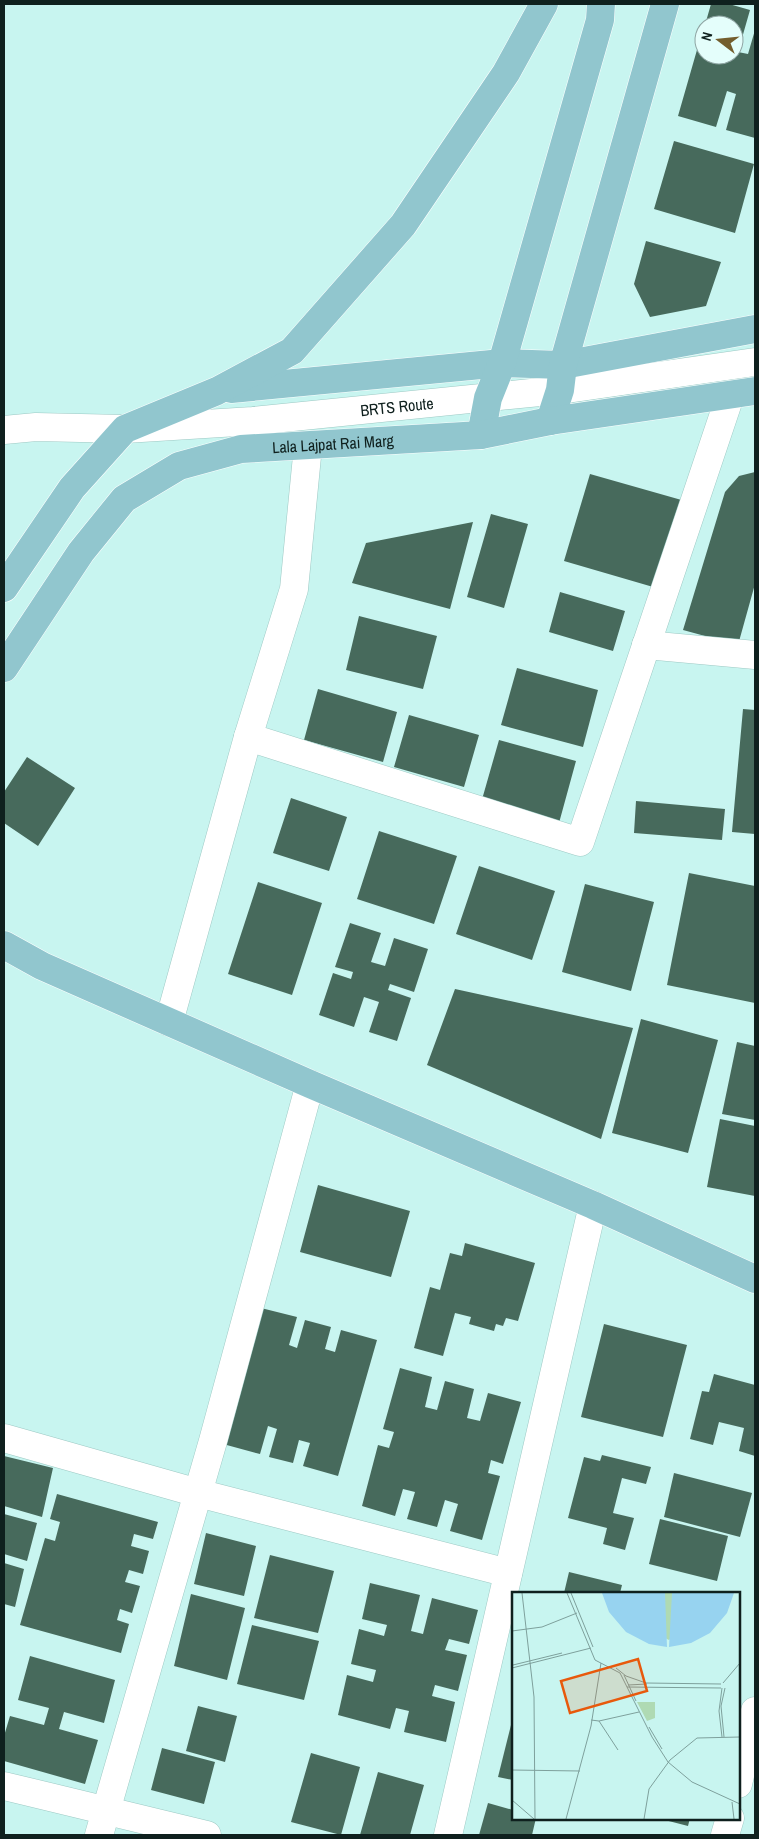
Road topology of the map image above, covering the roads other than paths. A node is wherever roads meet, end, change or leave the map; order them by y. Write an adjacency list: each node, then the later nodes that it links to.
1 (544, 4): 8 (main road)
2 (601, 4): 6 (main road)
3 (665, 4): 7 (main road)
4 (755, 327): 7 (main road)
5 (755, 362): 7 (street, BRTS Route)
6 (502, 364): 7 (main road); 8 (main road); 10 (main road)
7 (561, 378): 10 (street, BRTS Route); 11 (main road)
8 (217, 391): 12 (main road)
9 (743, 393): 11 (main road, Lala Lajpat Rai Marg); 17 (street)
10 (488, 398): 12 (street, BRTS Route); 14 (main road)
11 (550, 421): 14 (main road, Lala Lajpat Rai Marg)
12 (125, 429): 13 (street, BRTS Route); 16 (main road)
13 (4, 430)
14 (481, 434): 15 (main road, Lala Lajpat Rai Marg)
15 (308, 446): 19 (main road, Lala Lajpat Rai Marg); 20 (street)
16 (4, 588)
17 (646, 645): 18 (street); 20 (street)
18 (755, 655)
19 (4, 668)
20 (248, 737): 24 (street)
21 (4, 945): 23 (main road)
22 (4, 962): 23 (main road)
23 (42, 966): 24 (main road)
24 (168, 1022): 25 (main road)
25 (310, 1084): 26 (main road); 29 (street)
26 (593, 1205): 27 (main road); 30 (street)
27 (755, 1279)
28 (4, 1438): 29 (street)
29 (198, 1493): 30 (street); 35 (street)
30 (508, 1573): 37 (street)
31 (755, 1710): 32 (street)
32 (739, 1780)
33 (4, 1786): 35 (street)
34 (730, 1819): 38 (street)
35 (102, 1824): 36 (street)
36 (207, 1835)
37 (448, 1835)
38 (725, 1835)

